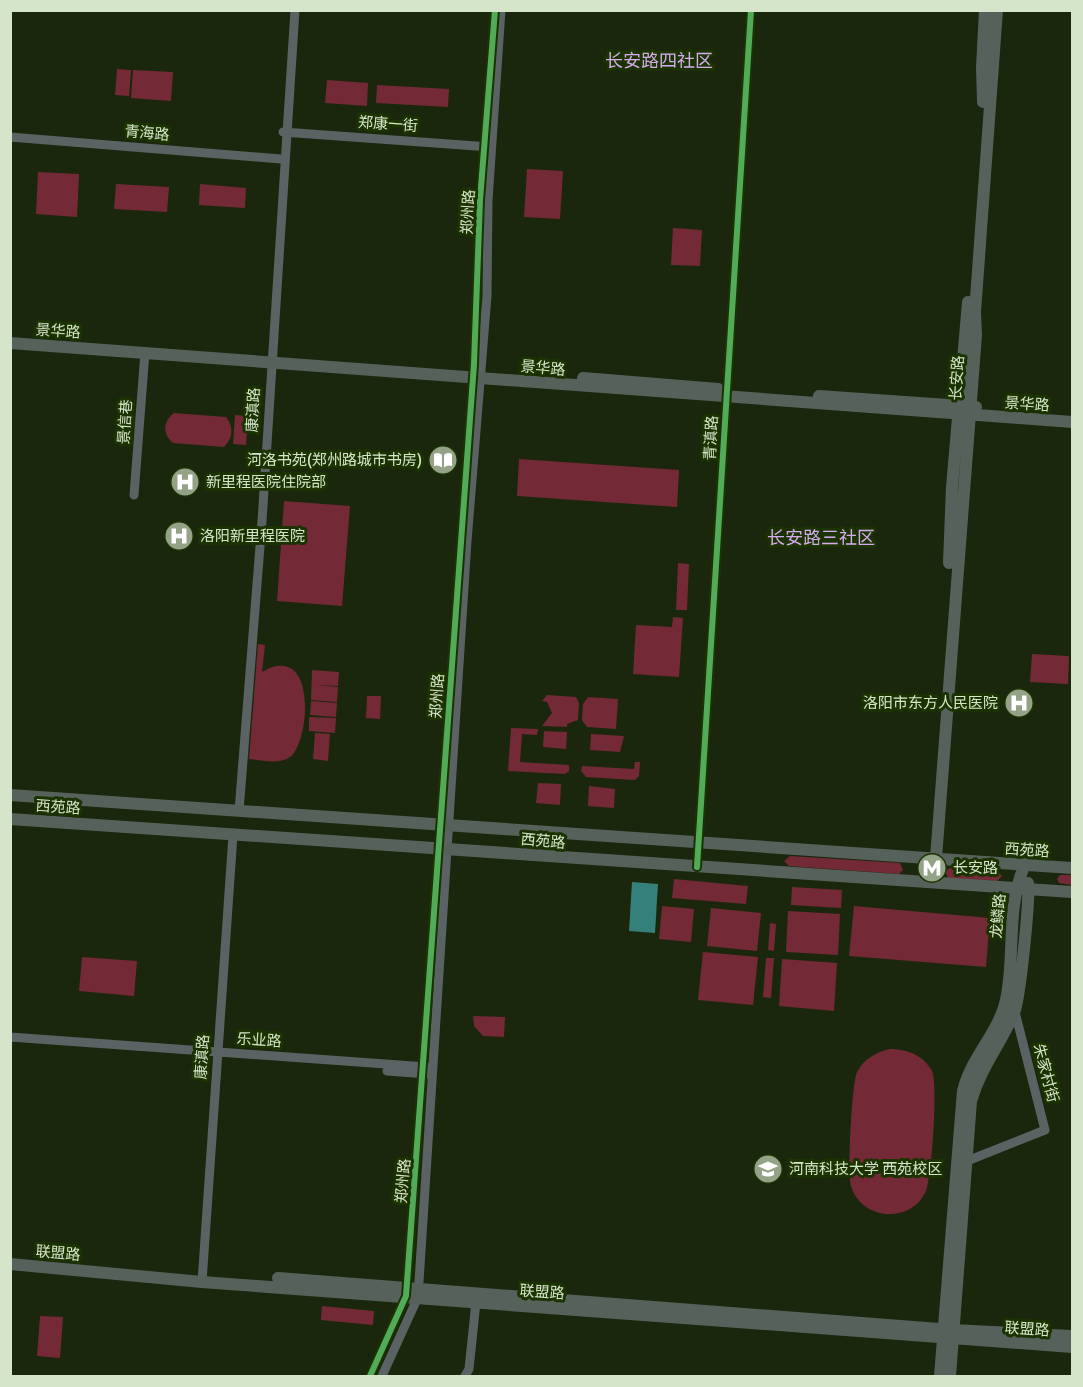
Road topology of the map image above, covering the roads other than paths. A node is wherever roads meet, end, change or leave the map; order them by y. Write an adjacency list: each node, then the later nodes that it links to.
1 (293, 10): 7 (street, 康滇路)
2 (495, 10): 9 (street, 郑州路)
3 (501, 10): 9 (street, 郑州路)
4 (751, 10): 16 (street, 青滇路)
5 (985, 10): 17 (main road, 长安路)
6 (997, 10): 17 (main road, 长安路)
7 (285, 132): 9 (street, 郑康一街); 10 (street, 康滇路); 14 (street, 康滇路)
8 (10, 137): 10 (street, 青海路)
9 (488, 147): 15 (street, 郑州路)
10 (281, 159): 14 (street, 康滇路)
11 (10, 337): 14 (main road, 景华路)
12 (10, 344): 13 (main road, 景华路)
13 (145, 352): 14 (main road, 景华路); 20 (street, 景信巷)
14 (270, 358): 15 (main road, 景华路); 22 (street, 康滇路)
15 (477, 373): 16 (main road, 景华路); 24 (street, 郑州路)
16 (726, 393): 17 (main road, 景华路); 26 (street, 青滇路)
17 (964, 410): 18 (main road, 景华路); 19 (main road, 景华路); 28 (main road, 长安路)
18 (1072, 414)
19 (1072, 422)
20 (134, 495)
21 (10, 795): 22 (main road, 西苑路)
22 (237, 811): 24 (main road, 西苑路)
23 (10, 819): 25 (main road, 西苑路)
24 (445, 825): 26 (main road, 西苑路); 27 (street, 郑州路)
25 (236, 836): 27 (main road, 西苑路); 39 (street, 康滇路)
26 (699, 842): 28 (main road, 西苑路); 30 (street, 青滇路)
27 (443, 847): 30 (main road, 西苑路); 40 (street, 郑州路)
28 (932, 858): 29 (main road, 西苑路); 32 (main road, 长安路)
29 (1024, 864): 31 (main road, 西苑路); 33 (main road, 龙鳞路); 34 (main road, 龙鳞路)
30 (697, 867): 32 (main road, 西苑路)
31 (1072, 868)
32 (930, 881): 33 (main road, 西苑路)
33 (1015, 889): 34 (main road, 西苑路); 47 (main road, 龙鳞路)
34 (1029, 889): 35 (main road, 西苑路); 36 (main road, 龙鳞路)
35 (1072, 892)
36 (1015, 1012): 41 (main road, 龙鳞路); 41 (street, 朱家村街)
37 (10, 1038): 39 (street, 乐业路)
38 (10, 1043): 39 (street, 乐业路)
39 (220, 1055): 40 (street, 乐业路); 44 (street, 康滇路)
40 (428, 1071): 45 (street, 郑州路)
41 (967, 1161): 47 (main road, 龙鳞路)
42 (10, 1258): 44 (main road, 联盟路)
43 (10, 1264): 44 (main road, 联盟路)
44 (205, 1278): 45 (main road, 联盟路)
45 (412, 1292): 46 (main road, 联盟路); 47 (main road, 联盟路); 51 (street, 郑州路); 52 (street, 郑州路)
46 (476, 1302): 47 (main road, 联盟路); 50 (street)
47 (947, 1334): 48 (main road, 联盟路); 49 (main road, 联盟路); 53 (main road, 龙鳞路); 54 (main road, 龙鳞路)
48 (1072, 1336)
49 (1072, 1347)
50 (467, 1374)
51 (370, 1377)
52 (382, 1377)
53 (940, 1377)
54 (950, 1377)

